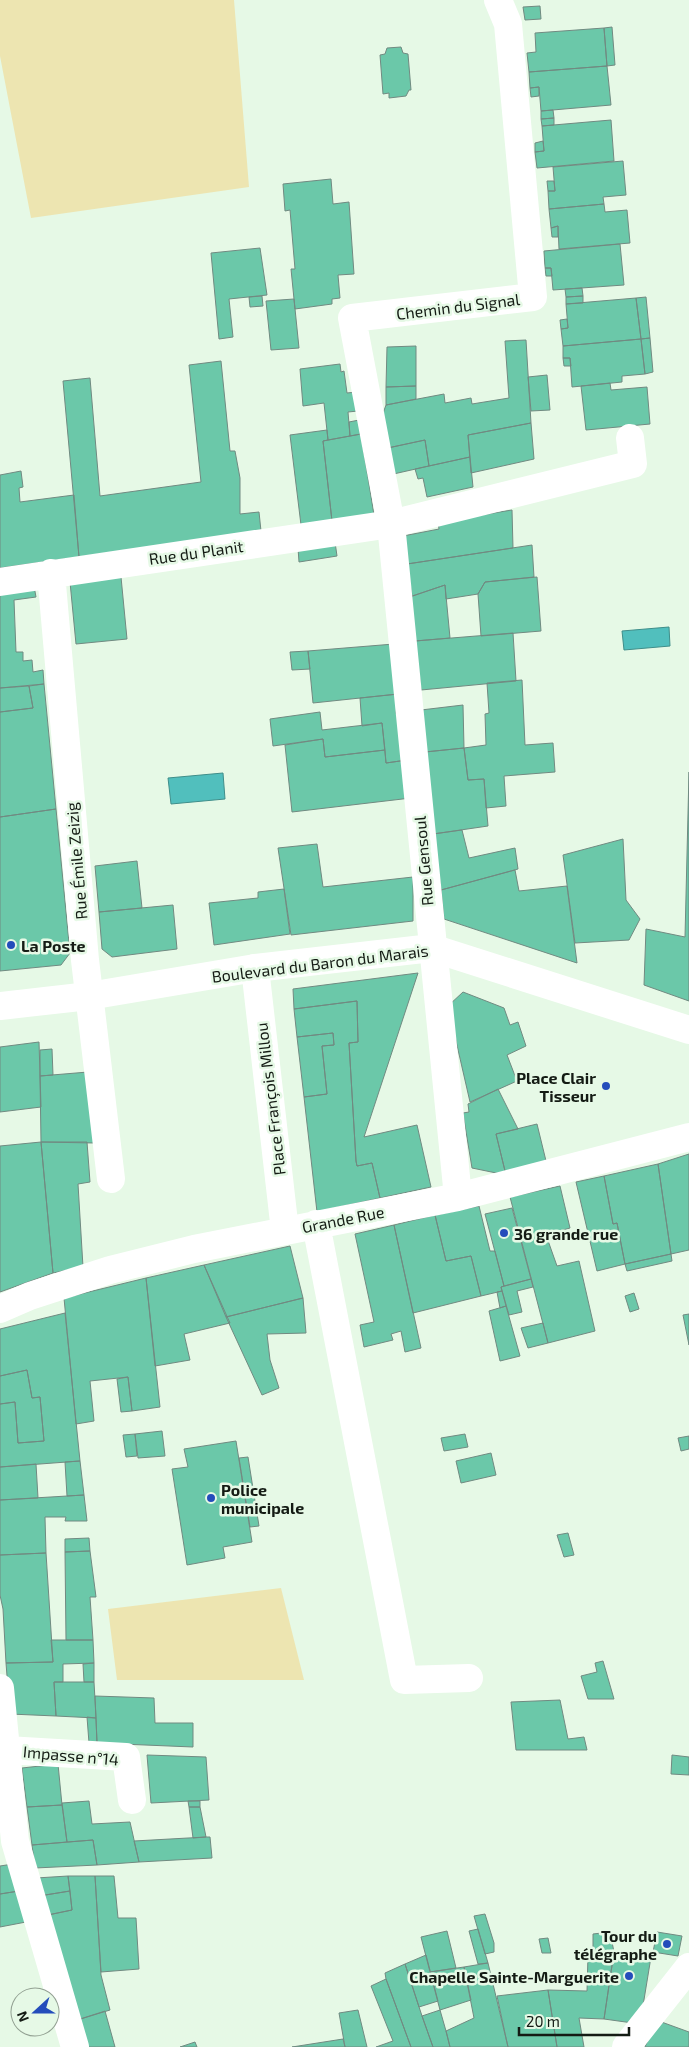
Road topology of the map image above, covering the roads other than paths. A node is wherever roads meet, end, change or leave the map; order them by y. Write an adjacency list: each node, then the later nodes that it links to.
1 (498, 0): 3 (street, Chemin du Signal)
2 (630, 438): 3 (street, Rue du Planit)
3 (391, 524): 4 (street, Rue du Planit); 6 (street, Rue Gensoul)
4 (50, 573): 5 (street, Rue du Planit); 8 (street, Rue Émile Zeizig)
5 (0, 582)
6 (432, 948): 7 (street, Boulevard du Baron du Marais); 10 (street, Boulevard du Baron du Marais); 13 (street, Rue Gensoul)
7 (254, 968): 8 (street, Boulevard du Baron du Marais); 15 (street, Place François Millou)
8 (89, 996): 9 (street, Boulevard du Baron du Marais); 12 (street, Rue Émile Zeizig)
9 (0, 1006)
10 (689, 1030)
11 (689, 1137): 13 (street, Grande Rue)
12 (111, 1179)
13 (458, 1197): 14 (street, Grande Rue)
14 (316, 1224): 15 (street, Grande Rue); 17 (street)
15 (285, 1231): 16 (street, Grande Rue)
16 (0, 1309)
17 (469, 1678)
18 (0, 1688): 19 (street)
19 (6, 1750): 20 (street, Impasse n°14); 22 (street)
20 (132, 1800)
21 (689, 1967): 23 (street)
22 (75, 2047)
23 (626, 2047)

